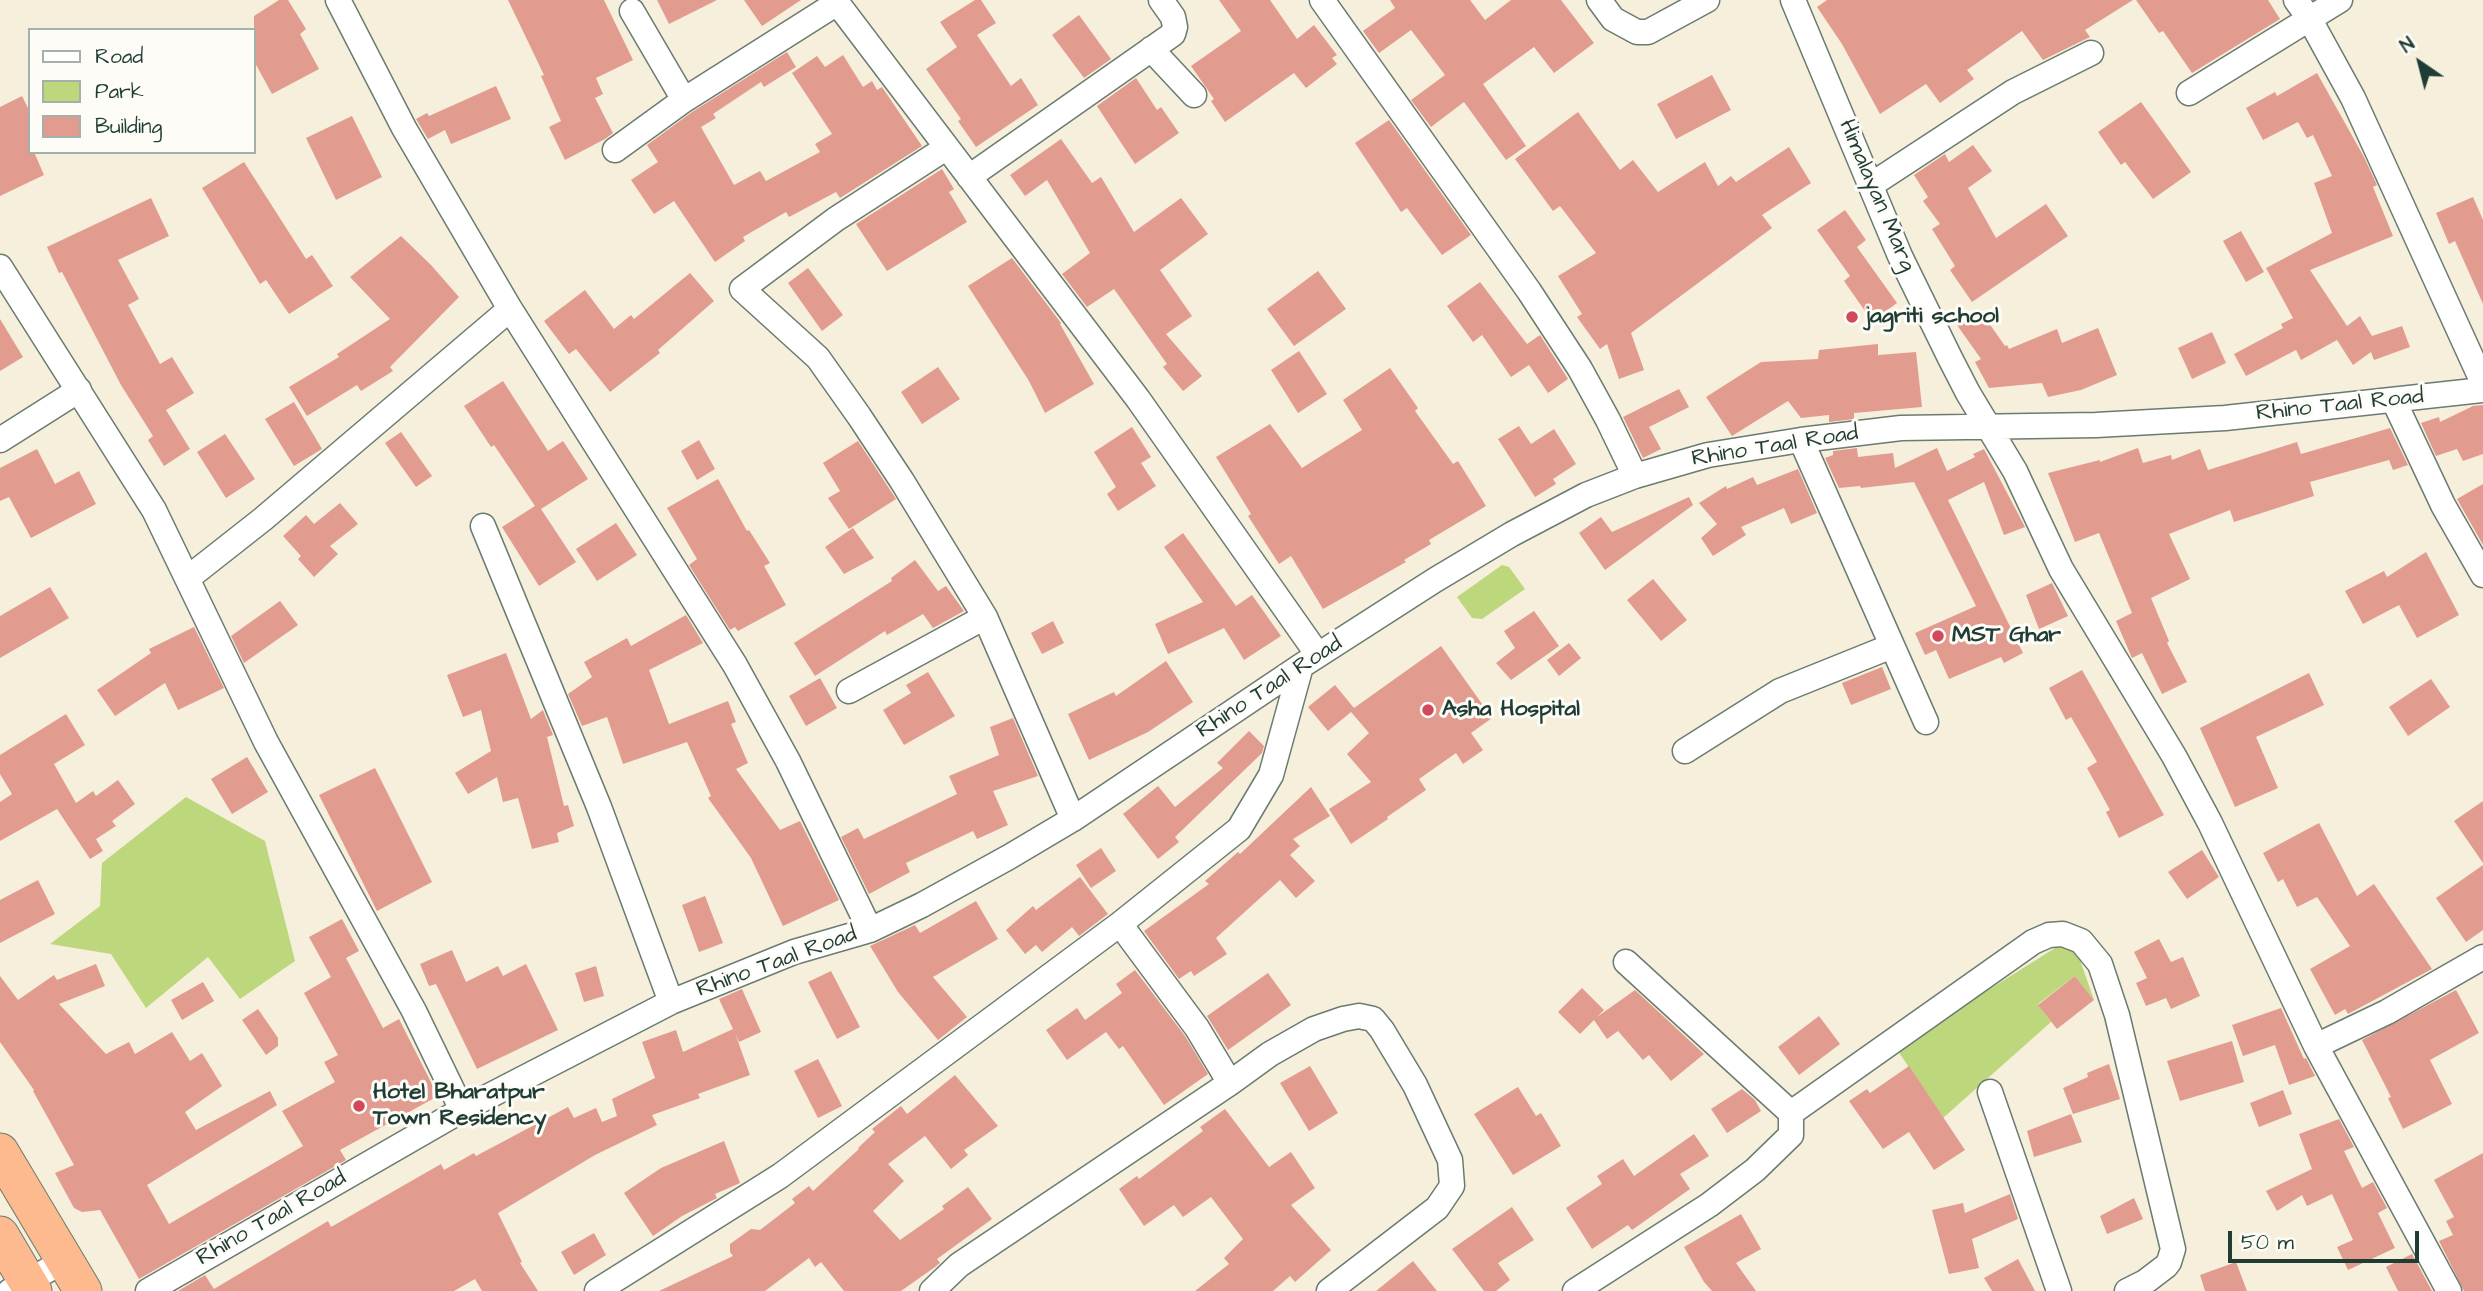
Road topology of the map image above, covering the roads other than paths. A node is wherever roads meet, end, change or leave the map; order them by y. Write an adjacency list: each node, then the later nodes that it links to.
1 (338, 0): 21 (street)
2 (1161, 0): 11 (street)
3 (1322, 0): 29 (street)
4 (1599, 0): 5 (street)
5 (1707, 0)
6 (1793, 0): 19 (street, Himalayan Marg)
7 (2340, 0): 9 (street)
8 (836, 1): 15 (street); 16 (street)
9 (2303, 9): 13 (street); 22 (street)
10 (632, 11): 15 (street)
11 (1151, 49): 14 (street); 18 (street)
12 (2091, 53): 19 (street)
13 (2189, 93)
14 (1195, 95)
15 (684, 100): 17 (street)
16 (946, 148): 18 (street); 33 (street)
17 (615, 150)
18 (969, 177): 35 (street)
19 (1871, 185): 26 (street, Himalayan Marg)
20 (0, 267): 23 (street)
21 (510, 309): 32 (street); 41 (street)
22 (2483, 383)
23 (79, 390): 27 (street); 32 (street)
24 (2483, 390): 25 (street, Rhino Taal Road)
25 (2394, 401): 26 (street, Rhino Taal Road); 31 (street)
26 (1987, 426): 28 (street, Rhino Taal Road); 45 (street, Himalayan Marg)
27 (0, 440)
28 (1801, 440): 29 (street, Rhino Taal Road); 34 (street)
29 (1635, 476): 35 (street, Rhino Taal Road)
30 (483, 526): 44 (street)
31 (2483, 575)
32 (188, 578): 48 (street)
33 (985, 617): 36 (street); 39 (street)
34 (1892, 646): 37 (street); 38 (street)
35 (1309, 661): 39 (street, Rhino Taal Road); 40 (street)
36 (849, 691)
37 (1926, 722)
38 (1685, 751)
39 (1073, 819): 41 (street, Rhino Taal Road)
40 (1120, 924): 46 (street); 55 (street)
41 (870, 930): 44 (street, Rhino Taal Road)
42 (2483, 957): 45 (street)
43 (1626, 962): 49 (street)
44 (671, 1002): 48 (street, Rhino Taal Road)
45 (2316, 1046): 61 (street, Himalayan Marg)
46 (1230, 1083): 56 (street); 57 (street)
47 (1990, 1092): 59 (street)
48 (462, 1110): 54 (street, Rhino Taal Road)
49 (1791, 1113): 58 (street); 60 (street)
50 (0, 1152): 52 (highway)
51 (0, 1236): 53 (highway)
52 (75, 1275): 53 (street)
53 (23, 1288)
54 (148, 1291)
55 (597, 1291)
56 (932, 1291)
57 (1329, 1291)
58 (1575, 1291)
59 (2059, 1291)
60 (2127, 1291)
61 (2449, 1291)

